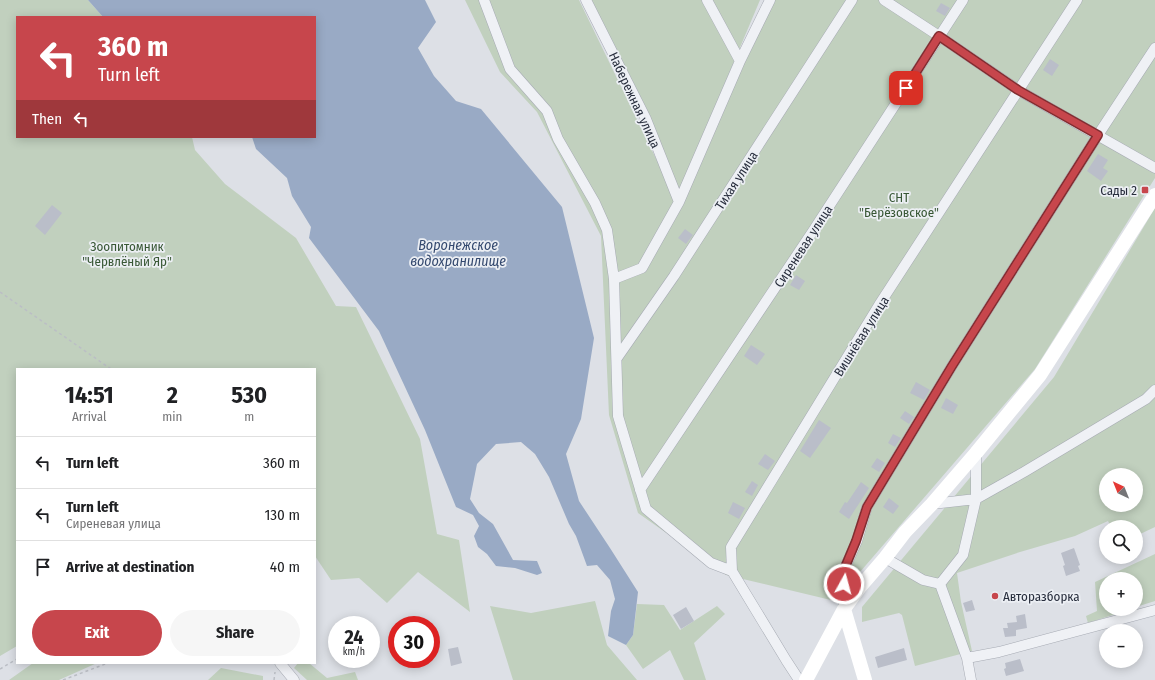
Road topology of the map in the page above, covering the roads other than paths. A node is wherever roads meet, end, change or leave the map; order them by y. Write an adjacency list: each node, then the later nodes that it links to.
1 (484, 0): 17 (street)
2 (586, 0): 16 (street, Набережная улица)
3 (707, 0): 11 (street)
4 (770, 0): 11 (street)
5 (852, 0): 18 (street, Тихая улица)
6 (884, 0): 9 (street)
7 (963, 0): 9 (street, Сиреневая улица)
8 (1077, 0): 12 (street, Вишнёвая улица)
9 (939, 36): 12 (street); 21 (street, Сиреневая улица)
10 (1155, 48): 13 (street)
11 (740, 61): 16 (street)
12 (1018, 90): 13 (street); 25 (street, Вишнёвая улица)
13 (1098, 135): 14 (street); 27 (street)
14 (1155, 168)
15 (1155, 196): 20 (street)
16 (679, 202): 17 (street)
17 (614, 279): 18 (street)
18 (617, 358): 21 (street)
19 (1155, 390): 22 (street)
20 (976, 453): 22 (street); 23 (street)
21 (640, 490): 25 (street)
22 (976, 499): 23 (street); 26 (street)
23 (932, 504): 24 (street)
24 (885, 558): 26 (street); 27 (street)
25 (732, 571): 32 (street, Вишнёвая улица)
26 (940, 584): 29 (street)
27 (844, 609): 33 (street); 34 (street)
28 (1155, 610): 29 (street)
29 (966, 658): 35 (street)
30 (281, 664): 31 (street)
31 (294, 680)
32 (799, 680)
33 (806, 680)
34 (865, 680)
35 (971, 680)

